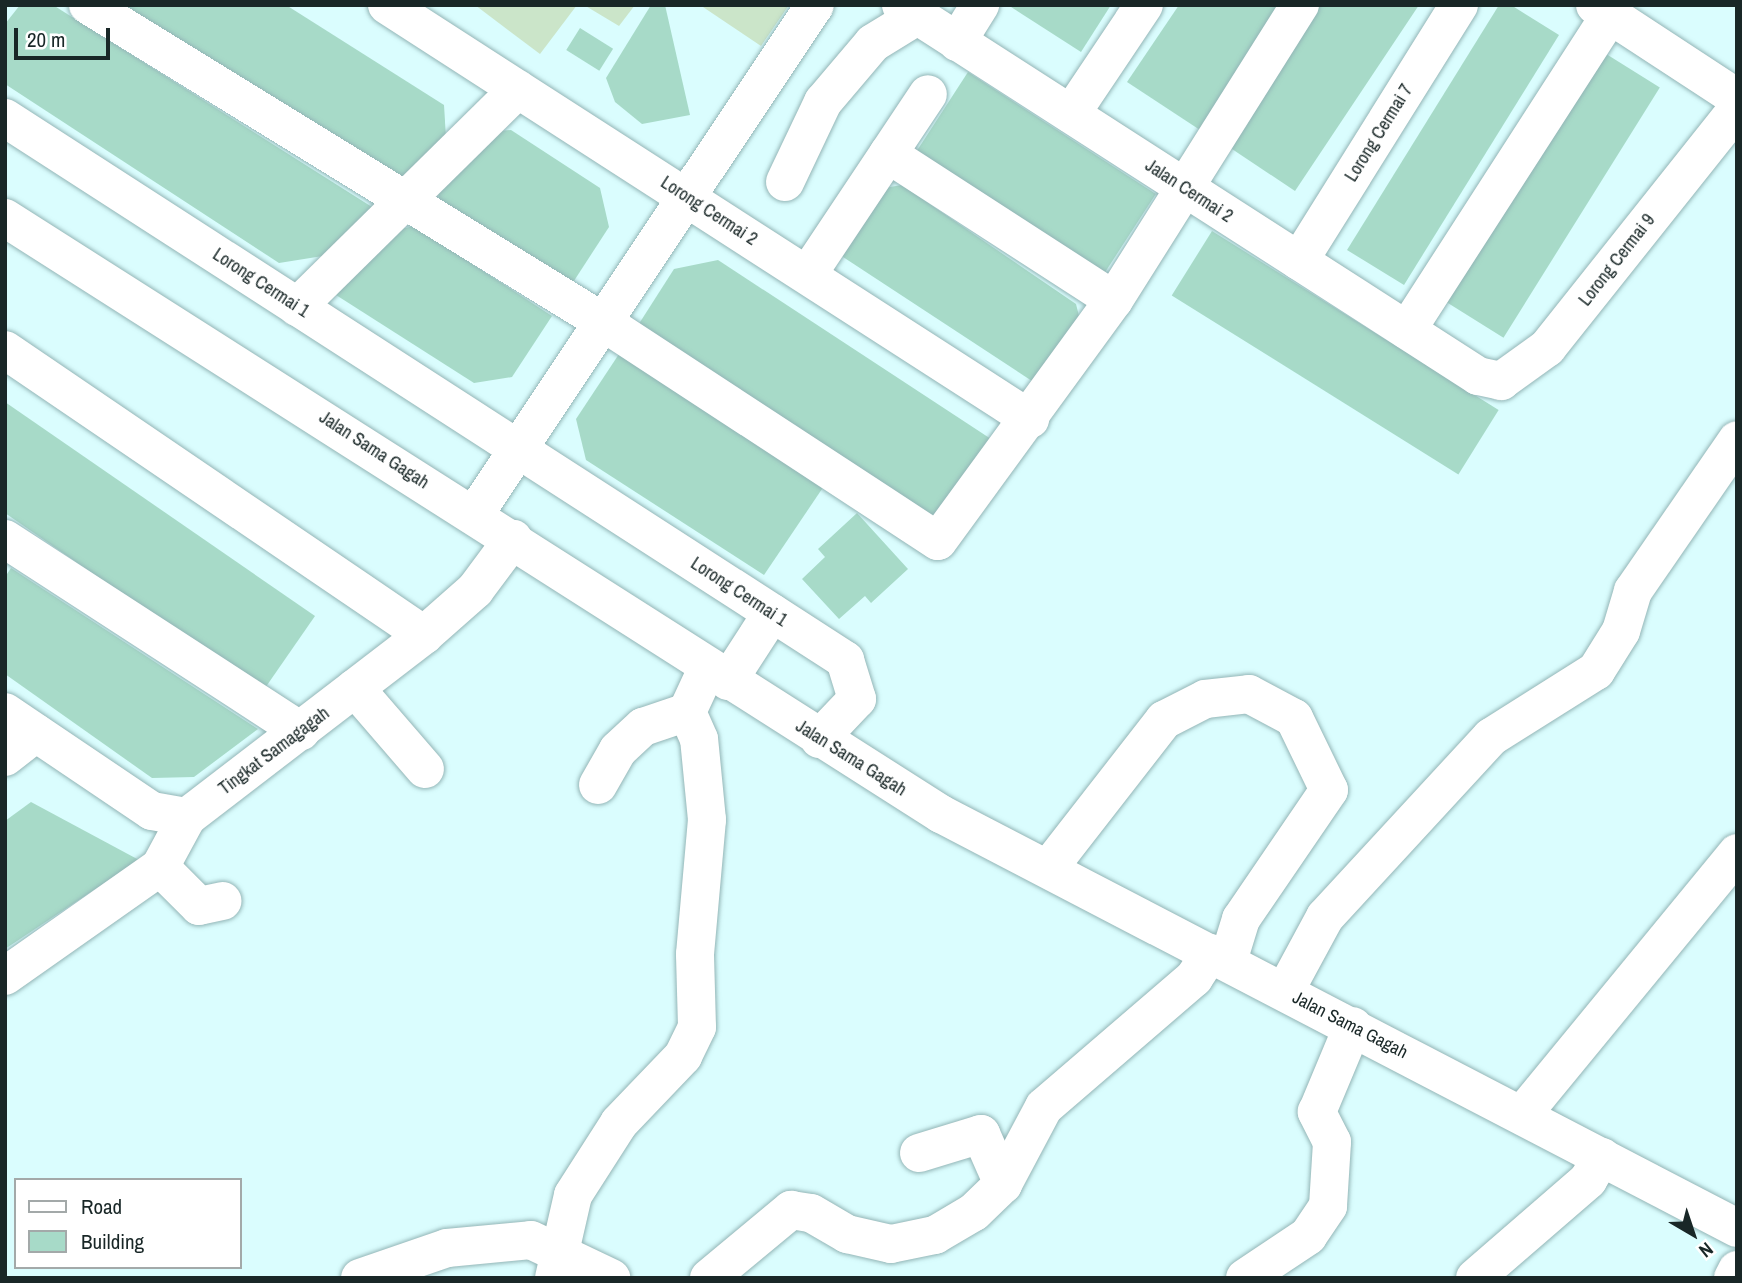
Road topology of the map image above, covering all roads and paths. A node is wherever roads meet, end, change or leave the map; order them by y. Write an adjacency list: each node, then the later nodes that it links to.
1 (88, 5): 21 (street)
2 (387, 5): 11 (street, Lorong Cermai 2)
3 (815, 5): 20 (street)
4 (980, 5): 10 (street)
5 (1144, 5): 15 (street)
6 (1300, 5): 19 (street)
7 (1459, 5): 23 (street, Lorong Cermai 7)
8 (909, 10): 10 (street, Jalan Cermai 2); 18 (street)
9 (1602, 10): 13 (street); 28 (street)
10 (957, 42): 15 (street, Jalan Cermai 2)
11 (518, 89): 20 (street, Lorong Cermai 2); 21 (street)
12 (928, 93): 17 (street)
13 (1737, 98)
14 (1737, 109): 30 (street, Lorong Cermai 9)
15 (1071, 114): 19 (street, Jalan Cermai 2)
16 (5, 118): 26 (street, Lorong Cermai 1)
17 (888, 154): 24 (street); 25 (street)
18 (785, 182)
19 (1185, 188): 23 (street, Jalan Cermai 2); 25 (street)
20 (687, 196): 24 (street, Lorong Cermai 2); 27 (street)
21 (403, 200): 26 (street); 27 (street)
22 (5, 218): 34 (street, Jalan Sama Gagah)
23 (1299, 261): 28 (street, Jalan Cermai 2)
24 (808, 274): 31 (street, Lorong Cermai 2)
25 (1114, 300): 31 (street)
26 (298, 307): 33 (street, Lorong Cermai 1)
27 (603, 322): 31 (street); 33 (street)
28 (1407, 330): 30 (street, Jalan Cermai 2)
29 (5, 350): 38 (street)
30 (1478, 376)
31 (1030, 419)
32 (1737, 440): 55 (street)
33 (518, 449): 34 (street); 37 (street, Lorong Cermai 1)
34 (474, 515): 35 (street, Jalan Sama Gagah)
35 (513, 539): 38 (street, Tingkat Samagagah); 39 (street, Jalan Sama Gagah)
36 (8, 546): 43 (street)
37 (772, 613): 39 (street); 44 (street, Lorong Cermai 1)
38 (424, 635): 40 (street, Tingkat Samagagah)
39 (718, 675): 41 (street); 44 (street, Jalan Sama Gagah)
40 (355, 688): 43 (street, Tingkat Samagagah); 46 (street)
41 (687, 712): 47 (street); 62 (street)
42 (21, 722): 45 (street); 48 (street)
43 (301, 731): 48 (street, Tingkat Samagagah)
44 (819, 739): 51 (street, Jalan Sama Gagah)
45 (5, 757)
46 (425, 769)
47 (598, 785)
48 (187, 817): 50 (street)
49 (1737, 853): 57 (street)
50 (160, 867): 52 (street); 54 (street)
51 (1048, 869): 53 (street, Jalan Sama Gagah); 53 (street)
52 (222, 901)
53 (1219, 957): 55 (street, Jalan Sama Gagah); 60 (street)
54 (5, 976)
55 (1285, 991): 56 (street, Jalan Sama Gagah)
56 (1353, 1026): 57 (street, Jalan Sama Gagah); 68 (street)
57 (1522, 1115): 59 (street, Jalan Sama Gagah)
58 (919, 1153): 60 (street)
59 (1601, 1157): 61 (street, Jalan Sama Gagah); 63 (street)
60 (1003, 1184): 65 (street)
61 (1737, 1228)
62 (555, 1263): 66 (street); 67 (street)
63 (1508, 1263): 69 (street)
64 (1737, 1270): 70 (street)
65 (730, 1271)
66 (360, 1278)
67 (611, 1278)
68 (1245, 1278)
69 (1475, 1278)
70 (1733, 1278)

